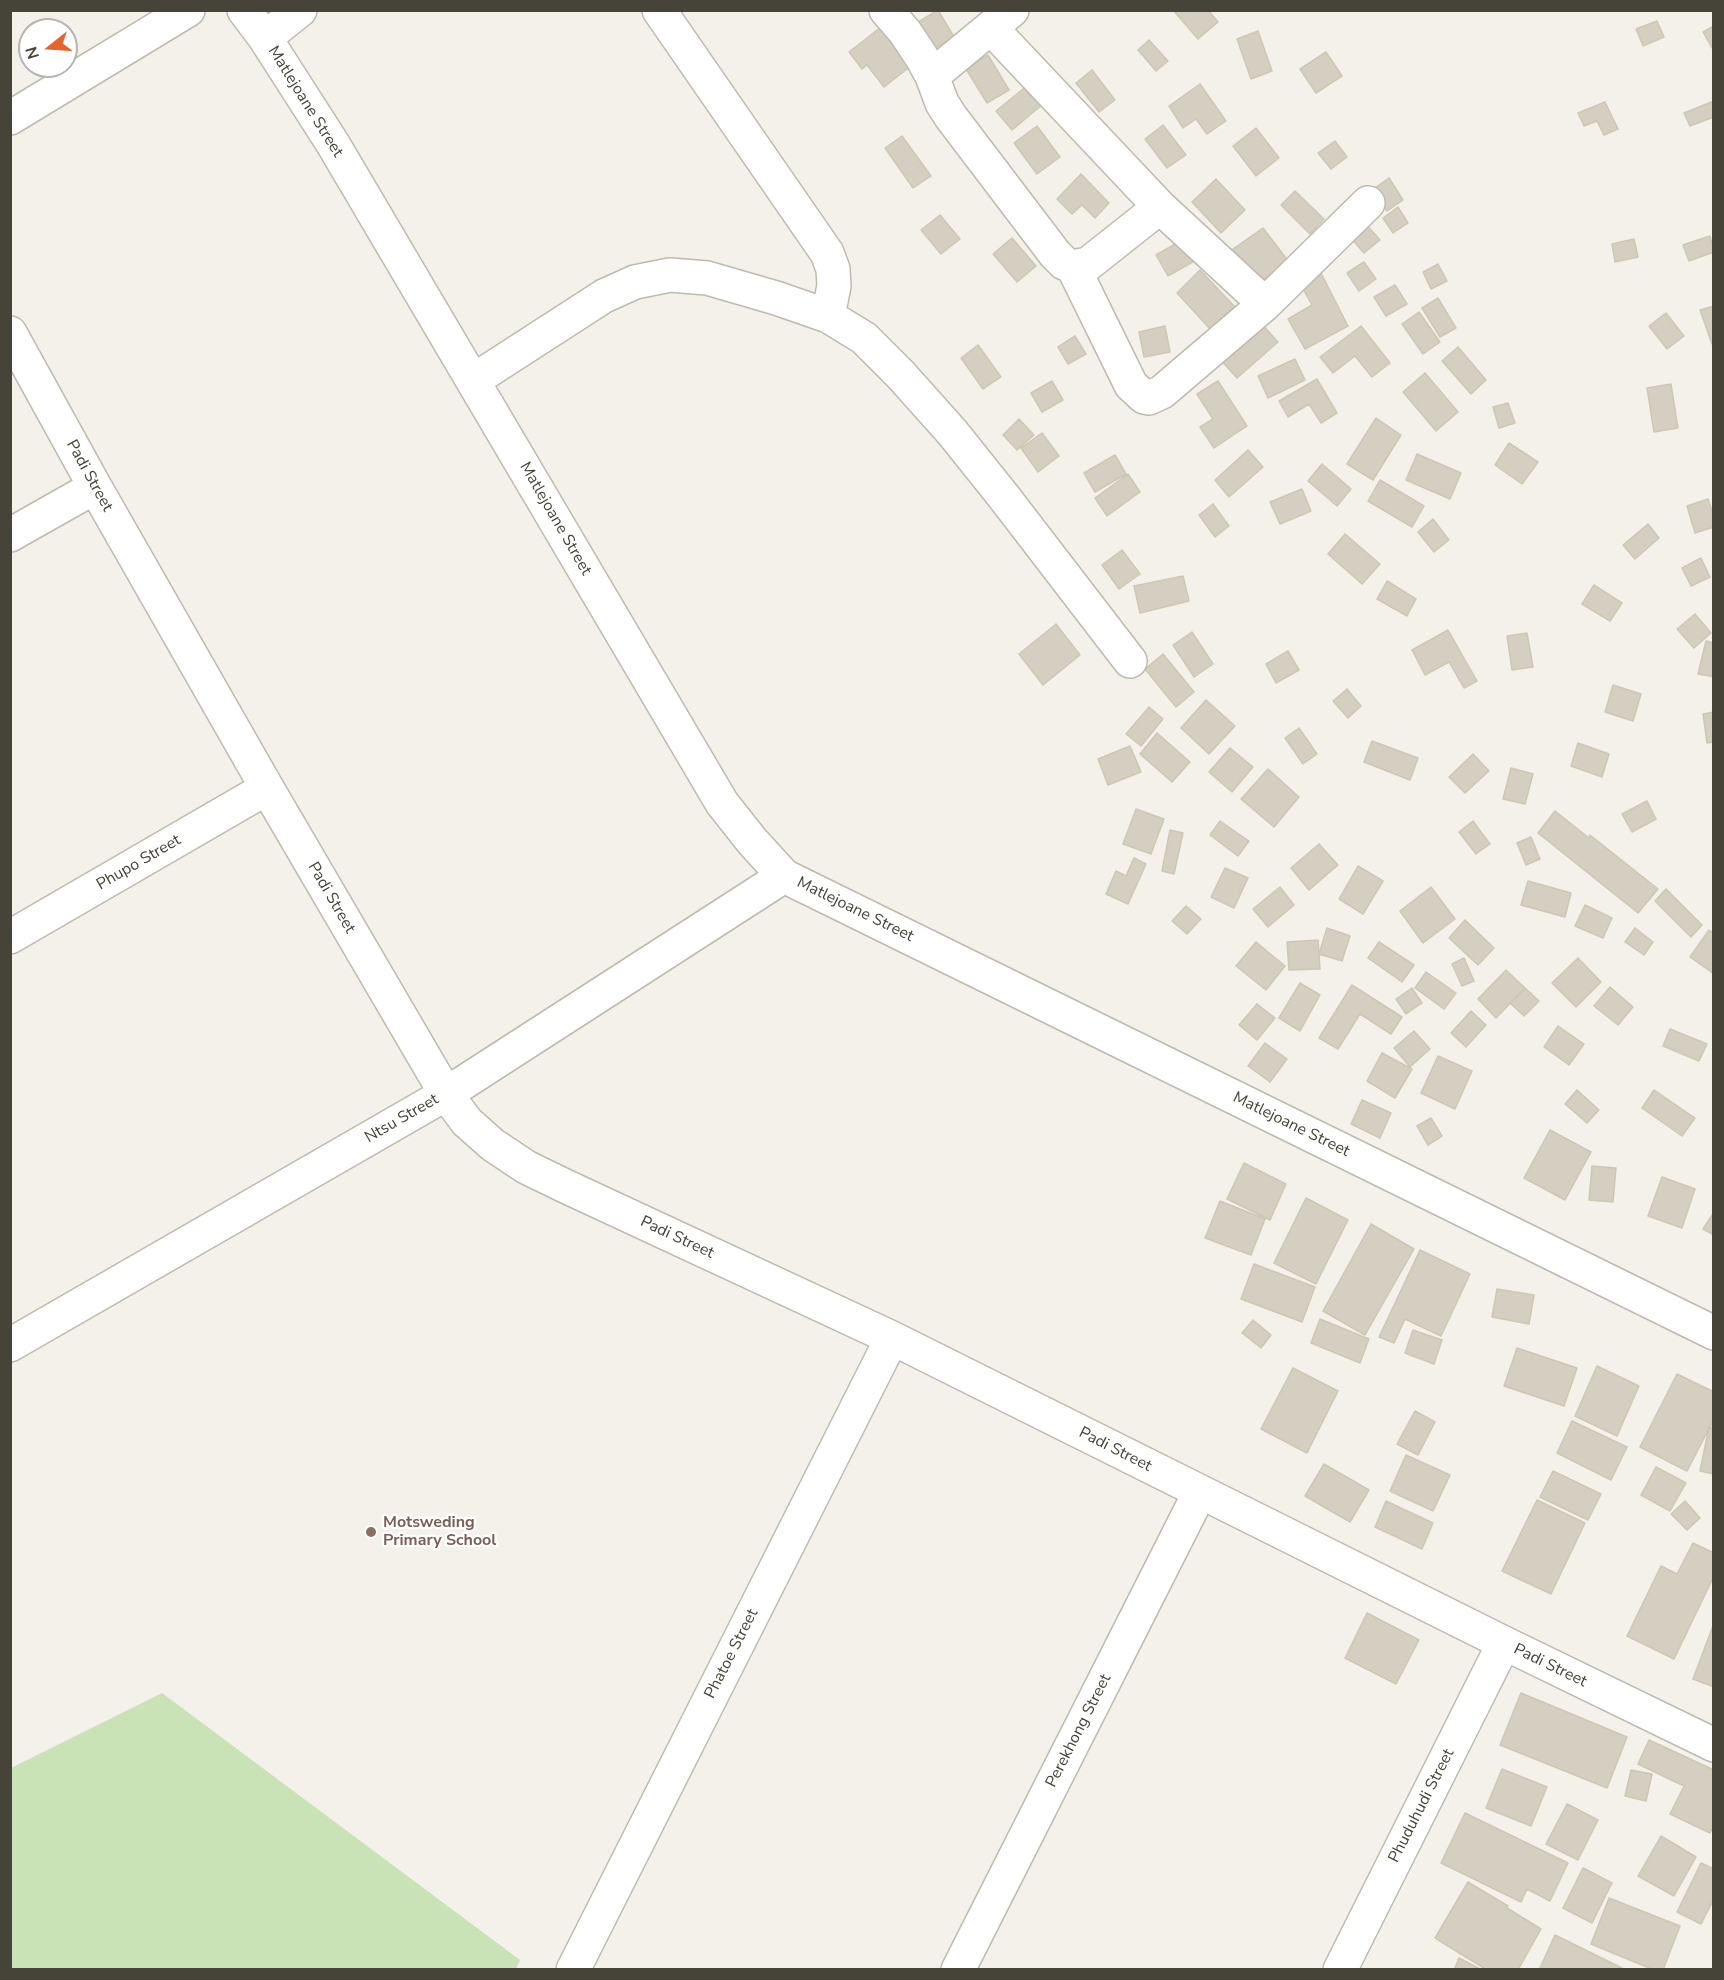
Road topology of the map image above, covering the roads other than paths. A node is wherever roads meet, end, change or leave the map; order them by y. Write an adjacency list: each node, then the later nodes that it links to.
1 (188, 10): 9 (street)
2 (244, 10): 7 (street, Matlejoane Street)
3 (300, 10): 7 (street)
4 (659, 10): 14 (street)
5 (886, 10): 8 (street)
6 (1001, 19): 8 (street); 11 (street)
7 (265, 38): 16 (street, Matlejoane Street)
8 (932, 76): 12 (street)
9 (10, 118)
10 (1368, 204): 13 (street)
11 (1160, 207): 12 (street); 13 (street)
12 (1073, 267): 13 (street)
13 (1265, 304)
14 (828, 316): 16 (street); 19 (street)
15 (10, 333): 17 (street, Padi Street)
16 (474, 380): 21 (street, Matlejoane Street)
17 (95, 487): 18 (street); 20 (street, Padi Street)
18 (10, 535)
19 (1130, 661)
20 (267, 788): 22 (street, Phupo Street); 23 (street, Padi Street)
21 (784, 876): 23 (street, Ntsu Street); 24 (street, Matlejoane Street)
22 (10, 937)
23 (446, 1094): 25 (street, Padi Street); 26 (street, Ntsu Street)
24 (1713, 1333)
25 (892, 1338): 27 (street, Padi Street); 30 (street, Phatoe Street)
26 (10, 1345)
27 (1200, 1492): 28 (street, Padi Street); 31 (street, Perekhong Street)
28 (1504, 1643): 29 (street, Padi Street); 32 (street, Phuduhudi Street)
29 (1713, 1745)
30 (573, 1970)
31 (958, 1970)
32 (1340, 1970)

